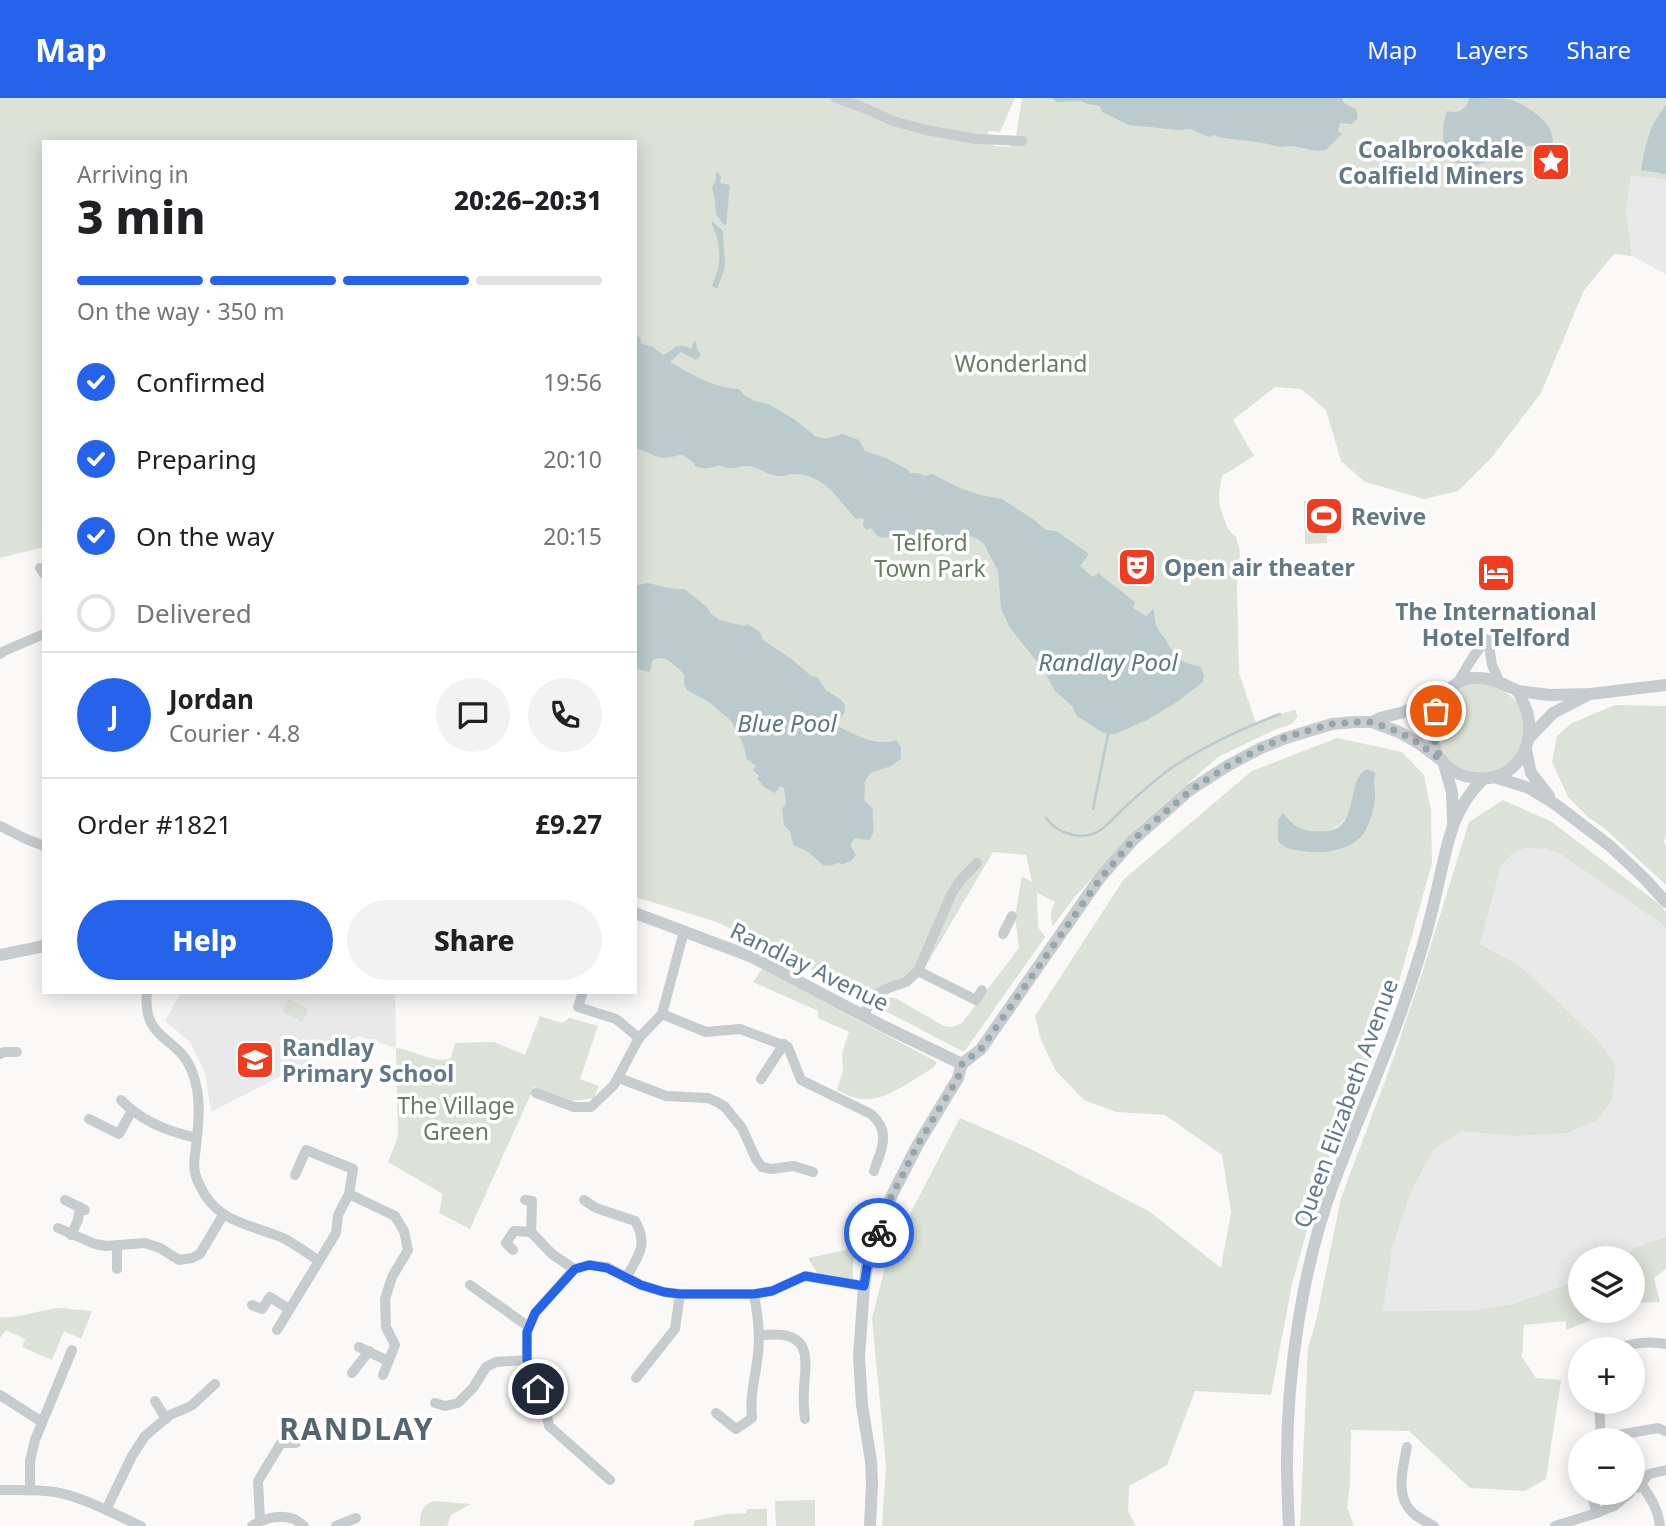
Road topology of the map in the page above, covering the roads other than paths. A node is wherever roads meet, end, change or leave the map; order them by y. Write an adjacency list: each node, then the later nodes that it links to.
1 (835, 98): 2 (street)
2 (1022, 141)
3 (42, 635): 4 (street)
4 (2, 651)
5 (1499, 681): 7 (street); 7 (street); 8 (street)
6 (1666, 685): 9 (street)
7 (1453, 686): 10 (street); 13 (street)
8 (1517, 691): 9 (street); 11 (street)
9 (1590, 694): 11 (street)
10 (1372, 722): 13 (street); 37 (street)
11 (1530, 737): 12 (street)
12 (1526, 750): 14 (street); 15 (street)
13 (1442, 762): 14 (street); 16 (street, Queen Elizabeth Avenue)
14 (1488, 778): 15 (street); 16 (street, Queen Elizabeth Avenue)
15 (1555, 804): 20 (street)
16 (1454, 822): 108 (street, Queen Elizabeth Avenue)
17 (0, 826): 18 (street)
18 (42, 845)
19 (977, 863): 27 (street)
20 (1666, 902)
21 (637, 914): 23 (street, Randlay Avenue)
22 (1012, 916): 24 (street)
23 (684, 931): 31 (street); 32 (street, Randlay Avenue)
24 (1003, 934)
25 (42, 946): 26 (street)
26 (0, 956)
27 (918, 971): 30 (street); 32 (street)
28 (148, 994): 44 (street)
29 (582, 994): 33 (street)
30 (977, 1000)
31 (662, 1014): 33 (street); 34 (street)
32 (863, 1014): 37 (street, Randlay Avenue)
33 (639, 1038): 38 (street)
34 (784, 1044): 39 (street); 45 (street)
35 (16, 1052): 36 (street)
36 (0, 1054)
37 (962, 1064): 63 (street)
38 (619, 1078): 40 (street); 46 (street)
39 (761, 1079)
40 (536, 1093)
41 (121, 1100): 42 (street)
42 (131, 1112): 43 (street); 44 (street)
43 (89, 1119)
44 (198, 1138): 52 (street)
45 (874, 1171)
46 (813, 1172)
47 (295, 1175): 48 (street)
48 (349, 1194): 58 (street); 75 (street)
49 (65, 1200): 55 (street)
50 (525, 1200): 54 (street)
51 (584, 1200): 61 (street)
52 (223, 1214): 56 (street); 58 (street)
53 (58, 1228): 55 (street)
54 (531, 1232): 57 (street); 60 (street)
55 (71, 1235): 56 (street)
56 (117, 1246): 59 (street)
57 (513, 1250)
58 (319, 1261): 67 (street)
59 (117, 1269)
60 (575, 1269): 61 (street); 68 (street)
61 (626, 1278): 64 (street)
62 (470, 1285): 68 (street)
63 (864, 1286): 65 (street); 107 (street)
64 (680, 1294): 65 (street); 78 (street)
65 (754, 1294): 70 (street)
66 (252, 1306): 67 (street)
67 (289, 1309): 69 (street)
68 (529, 1327): 74 (street)
69 (277, 1330)
70 (759, 1335): 83 (street); 85 (street)
71 (1645, 1342): 72 (street)
72 (1666, 1344)
73 (72, 1350): 86 (street)
74 (527, 1360): 82 (street); 93 (street)
75 (388, 1361): 76 (street); 77 (street)
76 (352, 1373)
77 (383, 1375)
78 (636, 1378)
79 (215, 1384): 84 (street)
80 (0, 1395): 86 (street)
81 (155, 1401): 84 (street)
82 (435, 1402)
83 (716, 1413)
84 (166, 1419): 99 (street)
85 (804, 1419)
86 (42, 1422): 95 (street)
87 (1645, 1431): 88 (street)
88 (1665, 1431)
89 (296, 1443): 102 (street)
90 (1407, 1447): 109 (street)
91 (1666, 1470): 92 (street)
92 (1645, 1478)
93 (610, 1480)
94 (0, 1490): 95 (street)
95 (30, 1490): 99 (street)
96 (1645, 1496): 110 (street)
97 (1595, 1505): 100 (street)
98 (1615, 1505): 100 (street)
99 (106, 1510): 104 (street)
100 (1597, 1513): 103 (street)
101 (356, 1518): 106 (street)
102 (256, 1523): 105 (street)
103 (1559, 1525)
104 (141, 1526)
105 (304, 1526)
106 (336, 1526)
107 (870, 1526)
108 (1289, 1526)
109 (1434, 1526)
110 (1660, 1526)

